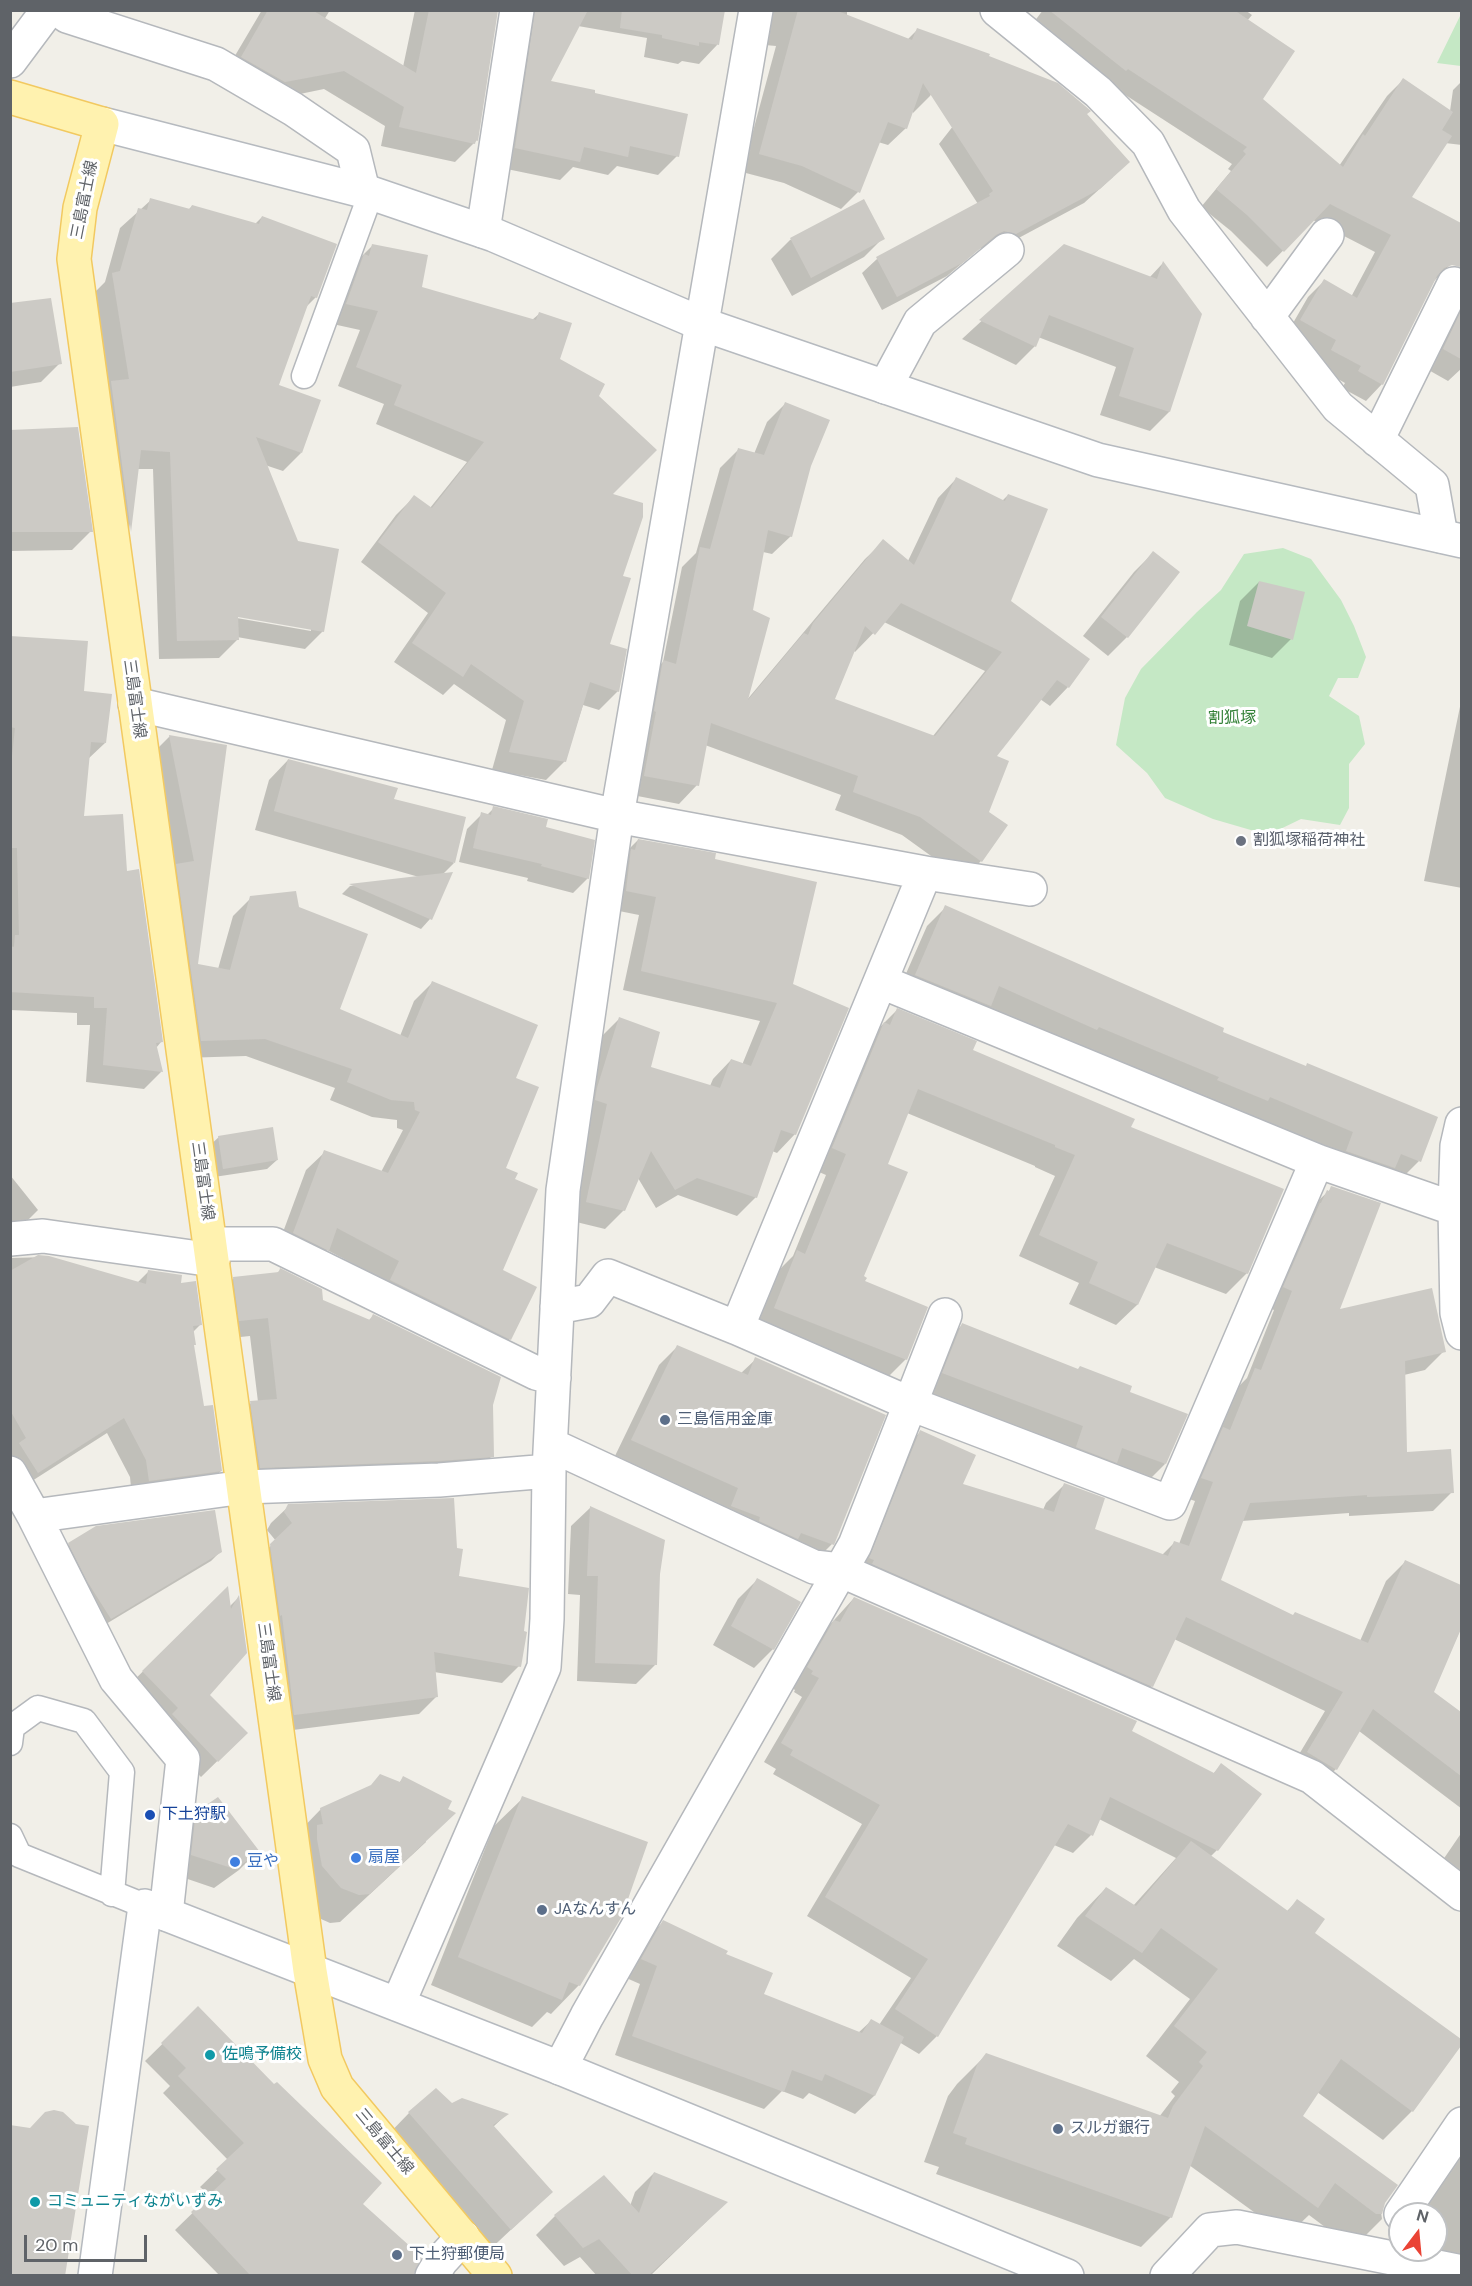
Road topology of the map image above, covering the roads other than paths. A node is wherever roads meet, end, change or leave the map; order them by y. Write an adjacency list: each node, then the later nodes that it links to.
1 (48, 10): 6 (street)
2 (60, 10): 9 (street)
3 (517, 10): 10 (street)
4 (756, 10): 15 (street)
5 (1005, 13): 14 (street)
6 (10, 61)
7 (10, 97): 8 (main road)
8 (102, 124): 9 (street); 20 (main road, 三島富士線)
9 (367, 192): 10 (street); 16 (lane)
10 (483, 231): 15 (street)
11 (1327, 235): 14 (street)
12 (1007, 250): 17 (street)
13 (1454, 284): 18 (street)
14 (1267, 317): 18 (street)
15 (702, 324): 17 (street); 21 (street)
16 (304, 376)
17 (885, 387): 19 (street)
18 (1377, 440): 19 (street)
19 (1451, 539)
20 (135, 704): 21 (street); 29 (main road, 三島富士線)
21 (617, 816): 22 (street); 30 (street)
22 (925, 873): 23 (street); 24 (street)
23 (1030, 889)
24 (882, 982): 26 (street); 32 (street)
25 (1461, 1124): 27 (street)
26 (1317, 1161): 27 (street); 35 (street)
27 (1455, 1209): 33 (street)
28 (10, 1239): 29 (street)
29 (212, 1252): 34 (street); 38 (main road, 三島富士線)
30 (557, 1307): 32 (street); 34 (street)
31 (945, 1315): 35 (street)
32 (737, 1328): 35 (street)
33 (1461, 1333)
34 (554, 1378): 36 (street)
35 (911, 1404): 40 (street)
36 (550, 1458): 38 (street); 40 (street); 47 (street)
37 (10, 1473): 39 (street)
38 (244, 1487): 39 (street); 46 (main road, 三島富士線)
39 (34, 1516): 45 (street)
40 (840, 1570): 44 (street); 48 (street)
41 (10, 1743): 43 (lane)
42 (10, 1836): 43 (lane)
43 (112, 1894): 45 (lane)
44 (1461, 1894)
45 (155, 1910): 46 (street); 55 (street)
46 (310, 1971): 47 (street); 52 (main road, 三島富士線)
47 (398, 2004): 48 (street)
48 (560, 2068): 58 (street)
49 (1461, 2124): 50 (street)
50 (1410, 2202)
51 (1388, 2234): 53 (street)
52 (463, 2237): 56 (street); 57 (main road, 三島富士線)
53 (1374, 2255): 54 (street); 59 (street)
54 (1461, 2272)
55 (95, 2276)
56 (432, 2276)
57 (495, 2276)
58 (1067, 2276)
59 (1167, 2276)

